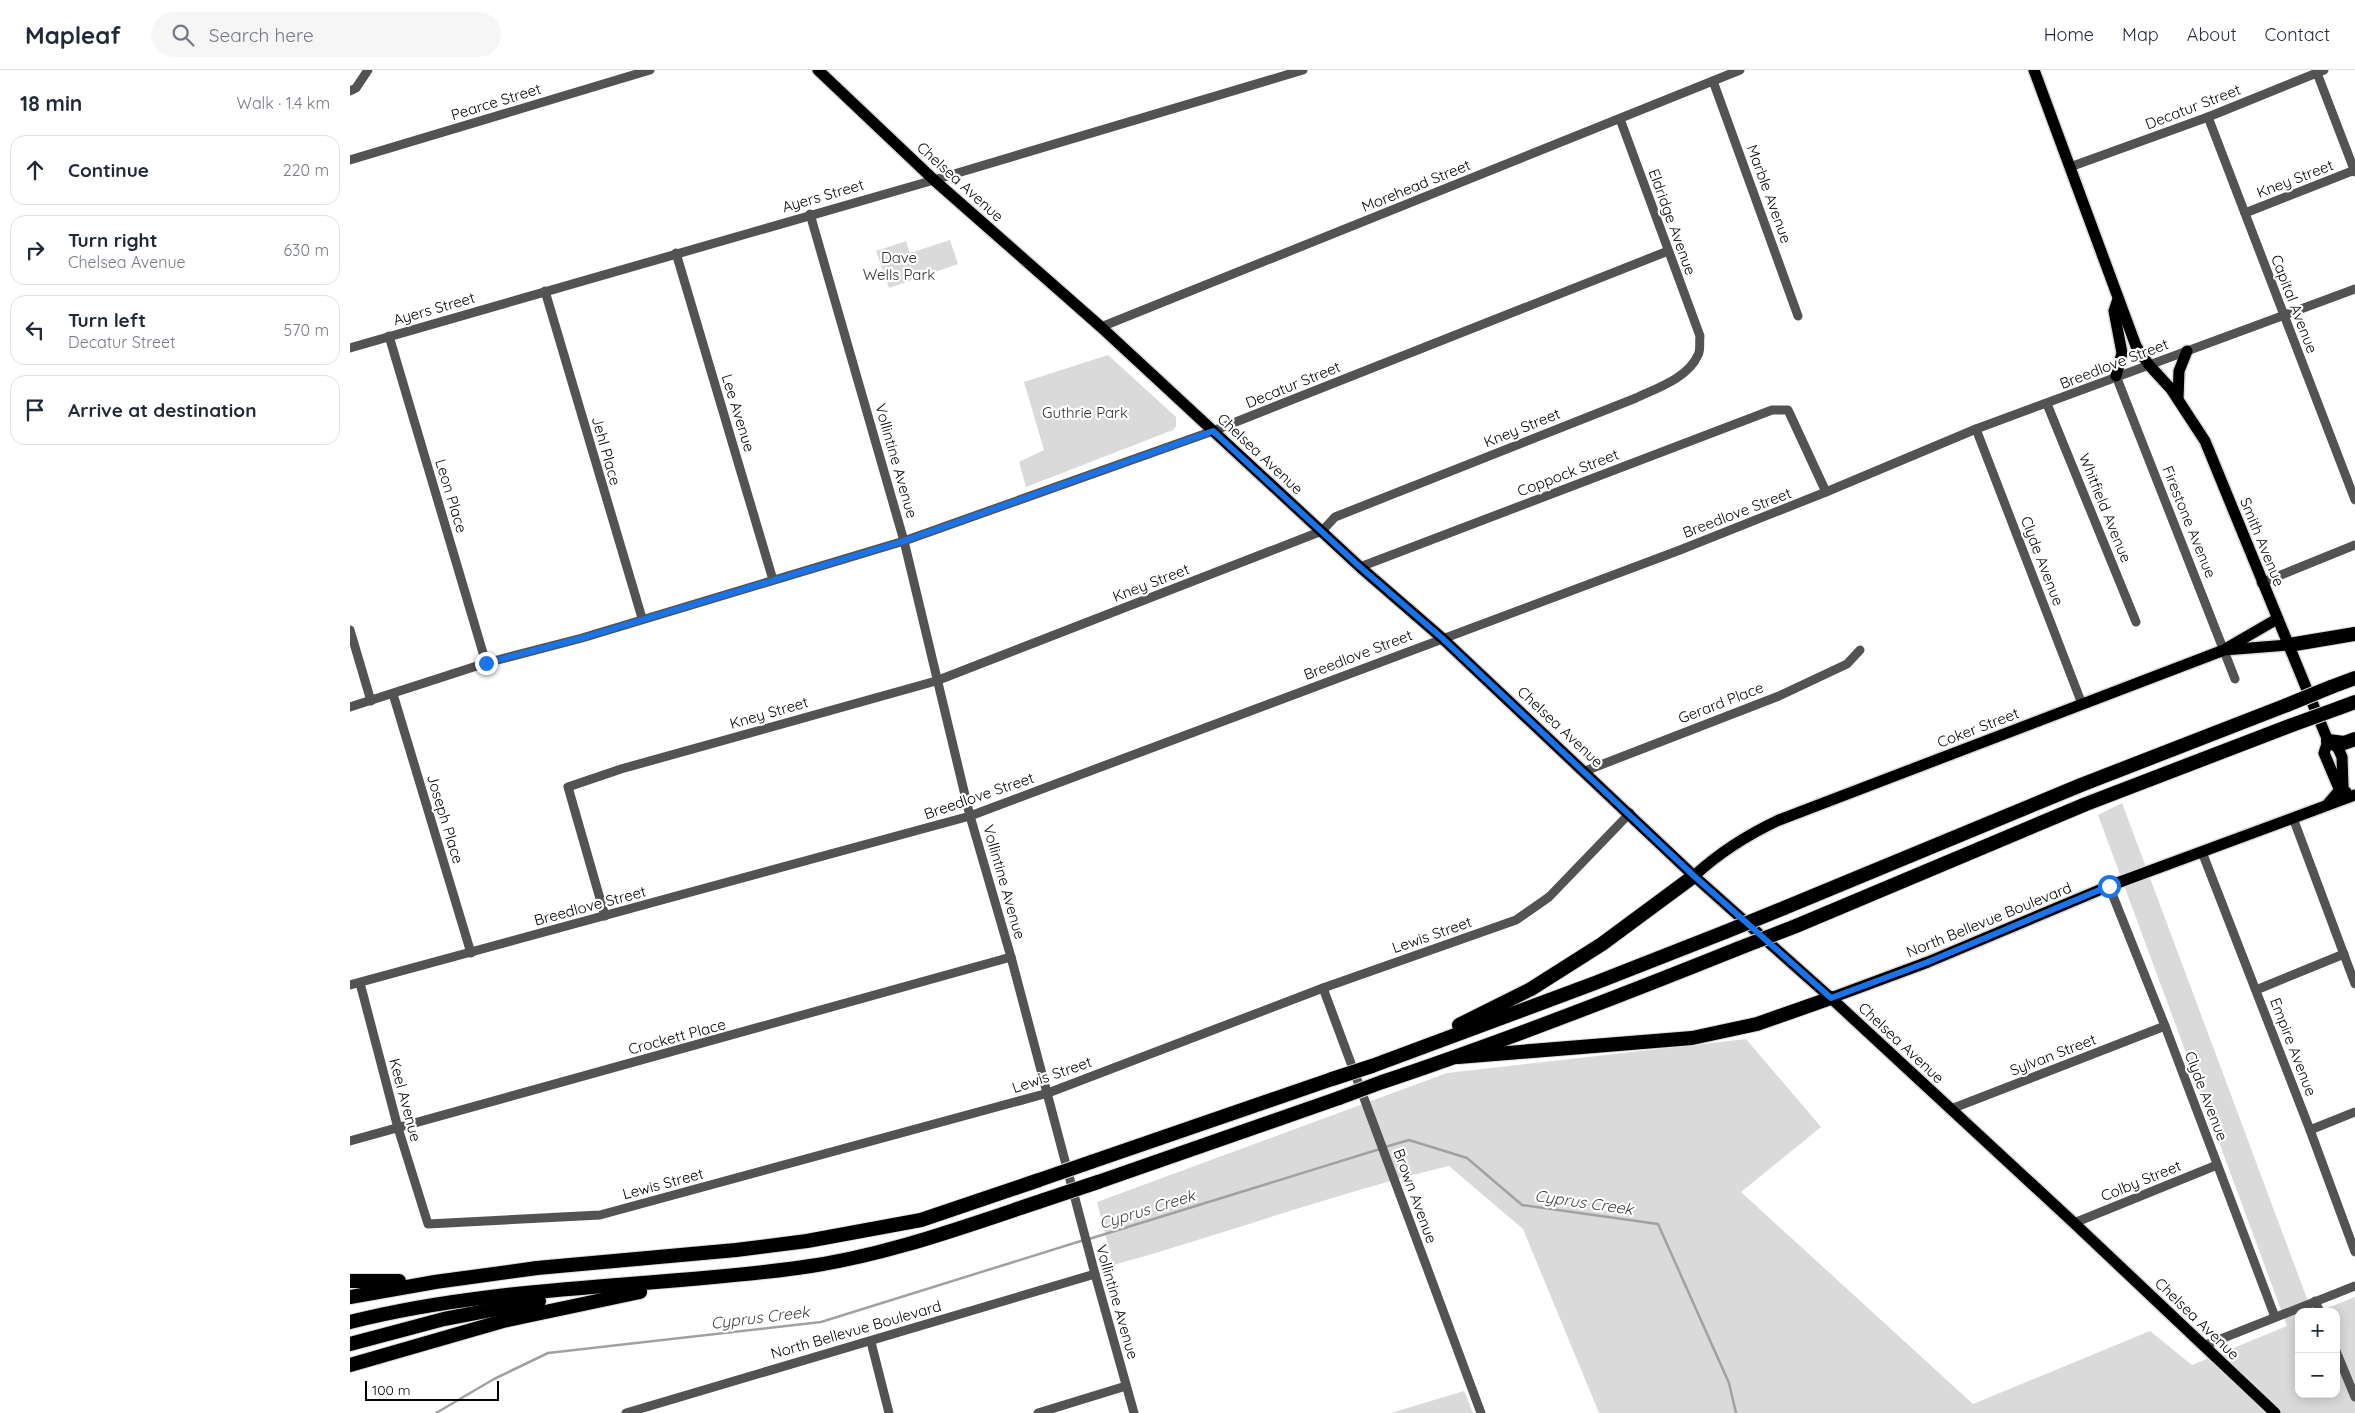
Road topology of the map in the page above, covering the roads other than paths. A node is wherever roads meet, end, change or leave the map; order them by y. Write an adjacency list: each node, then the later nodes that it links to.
1 (368, 70): 9 (street)
2 (650, 70): 12 (street, Pearce Street)
3 (818, 70): 15 (main road, Chelsea Avenue)
4 (1303, 70): 15 (street, Ayers Street)
5 (1740, 70): 8 (street, Morehead Street)
6 (2034, 70): 13 (main road)
7 (2320, 71): 10 (street, Decatur Street); 14 (street)
8 (1713, 81): 11 (street, Morehead Street); 23 (street, Marble Avenue)
9 (350, 91)
10 (2208, 117): 13 (street, Decatur Street); 16 (street, Capital Avenue)
11 (1620, 119): 18 (street, Eldridge Avenue); 25 (street, Morehead Street)
12 (350, 160)
13 (2070, 167): 22 (main road)
14 (2355, 171): 16 (street, Kney Street)
15 (934, 180): 17 (street, Ayers Street); 25 (main road, Chelsea Avenue)
16 (2245, 213): 24 (street, Capital Avenue)
17 (810, 214): 19 (street, Ayers Street); 39 (street, Vollintine Avenue)
18 (1668, 251): 27 (street, Eldridge Avenue); 35 (street, Decatur Street)
19 (676, 253): 21 (street, Ayers Street); 42 (street, Lee Avenue)
20 (2355, 290): 24 (street, Breedlove Street)
21 (545, 291): 26 (street, Ayers Street); 44 (street, Jehl Place)
22 (2118, 299): 30 (main road); 31 (main road)
23 (1798, 316)
24 (2283, 317): 29 (street, Breedlove Street); 37 (street, Capital Avenue)
25 (1101, 327): 35 (main road, Chelsea Avenue)
26 (390, 336): 28 (street, Ayers Street); 53 (street, Leon Place)
27 (1700, 336): 38 (street, Kney Street)
28 (350, 348)
29 (2187, 351): 30 (street, Breedlove Street); 32 (main road)
30 (2149, 365): 31 (street, Breedlove Street); 32 (main road, Smith Avenue)
31 (2116, 376): 33 (street, Breedlove Street); 52 (street, Firestone Avenue)
32 (2178, 399): 43 (main road, Smith Avenue)
33 (2047, 404): 34 (street, Breedlove Street); 46 (street, Whitfield Avenue)
34 (1976, 429): 36 (street, Breedlove Street); 60 (street, Clyde Avenue)
35 (1213, 431): 38 (main road, Chelsea Avenue); 39 (street, Decatur Street)
36 (1826, 492): 41 (street, Coppock Street); 49 (street, Breedlove Street)
37 (2355, 500)
38 (1322, 531): 41 (main road, Chelsea Avenue); 56 (street, Kney Street)
39 (904, 541): 42 (street, Decatur Street); 56 (street, Vollintine Avenue)
40 (2355, 545): 43 (street)
41 (1360, 567): 49 (main road, Chelsea Avenue)
42 (773, 580): 44 (street, Decatur Street)
43 (2262, 583): 45 (main road, Smith Avenue)
44 (642, 618): 53 (street, Decatur Street)
45 (2277, 619): 50 (main road, Smith Avenue); 52 (main road)
46 (2136, 622)
47 (350, 630): 58 (street)
48 (2355, 634): 50 (highway)
49 (1442, 638): 65 (main road, Chelsea Avenue); 71 (street, Breedlove Street)
50 (2288, 645): 52 (main road, Coker Street); 63 (main road, Smith Avenue)
51 (1860, 650): 65 (street, Gerard Place)
52 (2224, 650): 55 (street, Firestone Avenue); 60 (main road, Coker Street)
53 (486, 663): 57 (street, Decatur Street)
54 (2355, 678): 87 (highway, bridge)
55 (2235, 679)
56 (936, 681): 71 (street, Vollintine Avenue); 76 (street, Kney Street)
57 (393, 694): 58 (street, Decatur Street); 77 (street, Joseph Place)
58 (371, 701): 61 (street, Decatur Street)
59 (2355, 702): 88 (highway, bridge)
60 (2082, 704): 74 (main road, Coker Street)
61 (350, 706)
62 (2355, 739): 63 (highway)
63 (2328, 741): 64 (main road, Smith Avenue); 67 (main road, Smith Avenue)
64 (2342, 757): 66 (main road, Smith Avenue); 67 (main road)
65 (1585, 771): 70 (main road, Chelsea Avenue)
66 (2354, 776)
67 (2341, 790): 68 (main road); 69 (main road)
68 (2355, 794): 69 (main road, North Bellevue Boulevard)
69 (2327, 805): 72 (main road, North Bellevue Boulevard)
70 (1630, 813): 74 (main road, Chelsea Avenue); 83 (street, Lewis Street)
71 (970, 816): 76 (street, Breedlove Street); 79 (street, Vollintine Avenue)
72 (2294, 818): 73 (main road, North Bellevue Boulevard); 78 (street)
73 (2202, 852): 75 (main road, North Bellevue Boulevard); 84 (street, Empire Avenue)
74 (1694, 876): 85 (main road, Chelsea Avenue); 87 (highway)
75 (2109, 886): 85 (main road, North Bellevue Boulevard); 86 (street, Clyde Avenue)
76 (605, 916): 77 (street, Breedlove Street)
77 (471, 953): 80 (street, Breedlove Street)
78 (2344, 954): 81 (street); 84 (street)
79 (1011, 957): 89 (street, Vollintine Avenue); 92 (street, Crockett Place)
80 (360, 982): 82 (street, Breedlove Street); 92 (street, Keel Avenue)
81 (2355, 984)
82 (350, 985)
83 (1323, 988): 89 (street, Lewis Street); 123 (street, Brown Avenue)
84 (2256, 990): 93 (street, Empire Avenue)
85 (1831, 998): 88 (highway); 90 (main road, Chelsea Avenue)
86 (2165, 1026): 90 (street, Sylvan Street); 95 (street, Clyde Avenue)
87 (1398, 1056): 102 (highway, bridge)
88 (1458, 1057): 100 (highway, bridge)
89 (1048, 1093): 97 (street, Lewis Street); 99 (street, Vollintine Avenue)
90 (1951, 1110): 96 (main road, Chelsea Avenue)
91 (2355, 1112): 93 (street)
92 (398, 1128): 94 (street, Crockett Place); 97 (street, Keel Avenue)
93 (2310, 1130): 98 (street, Empire Avenue)
94 (350, 1141)
95 (2217, 1165): 96 (street, Colby Street); 110 (street, Clyde Avenue)
96 (2074, 1223): 114 (main road, Chelsea Avenue)
97 (428, 1224)
98 (2355, 1252)
99 (1095, 1274): 112 (street, North Bellevue Boulevard); 117 (street, Vollintine Avenue)
100 (696, 1280): 103 (highway); 116 (highway)
101 (350, 1281): 102 (highway)
102 (435, 1282): 104 (highway)
103 (666, 1283): 111 (highway); 113 (highway)
104 (414, 1285): 106 (highway); 108 (highway)
105 (2355, 1286): 107 (street)
106 (350, 1297)
107 (2316, 1301): 109 (street); 110 (street)
108 (350, 1304)
109 (2319, 1308)
110 (2275, 1317): 114 (street)
111 (350, 1322)
112 (871, 1342): 119 (street, North Bellevue Boulevard); 120 (street)
113 (350, 1344)
114 (2203, 1346): 124 (main road, Chelsea Avenue)
115 (2336, 1353): 118 (street)
116 (350, 1365)
117 (1126, 1386): 121 (street); 122 (street, Vollintine Avenue)
118 (2355, 1397)
119 (626, 1413)
120 (889, 1413)
121 (1038, 1413)
122 (1134, 1413)
123 (1481, 1413)
124 (2275, 1413)

